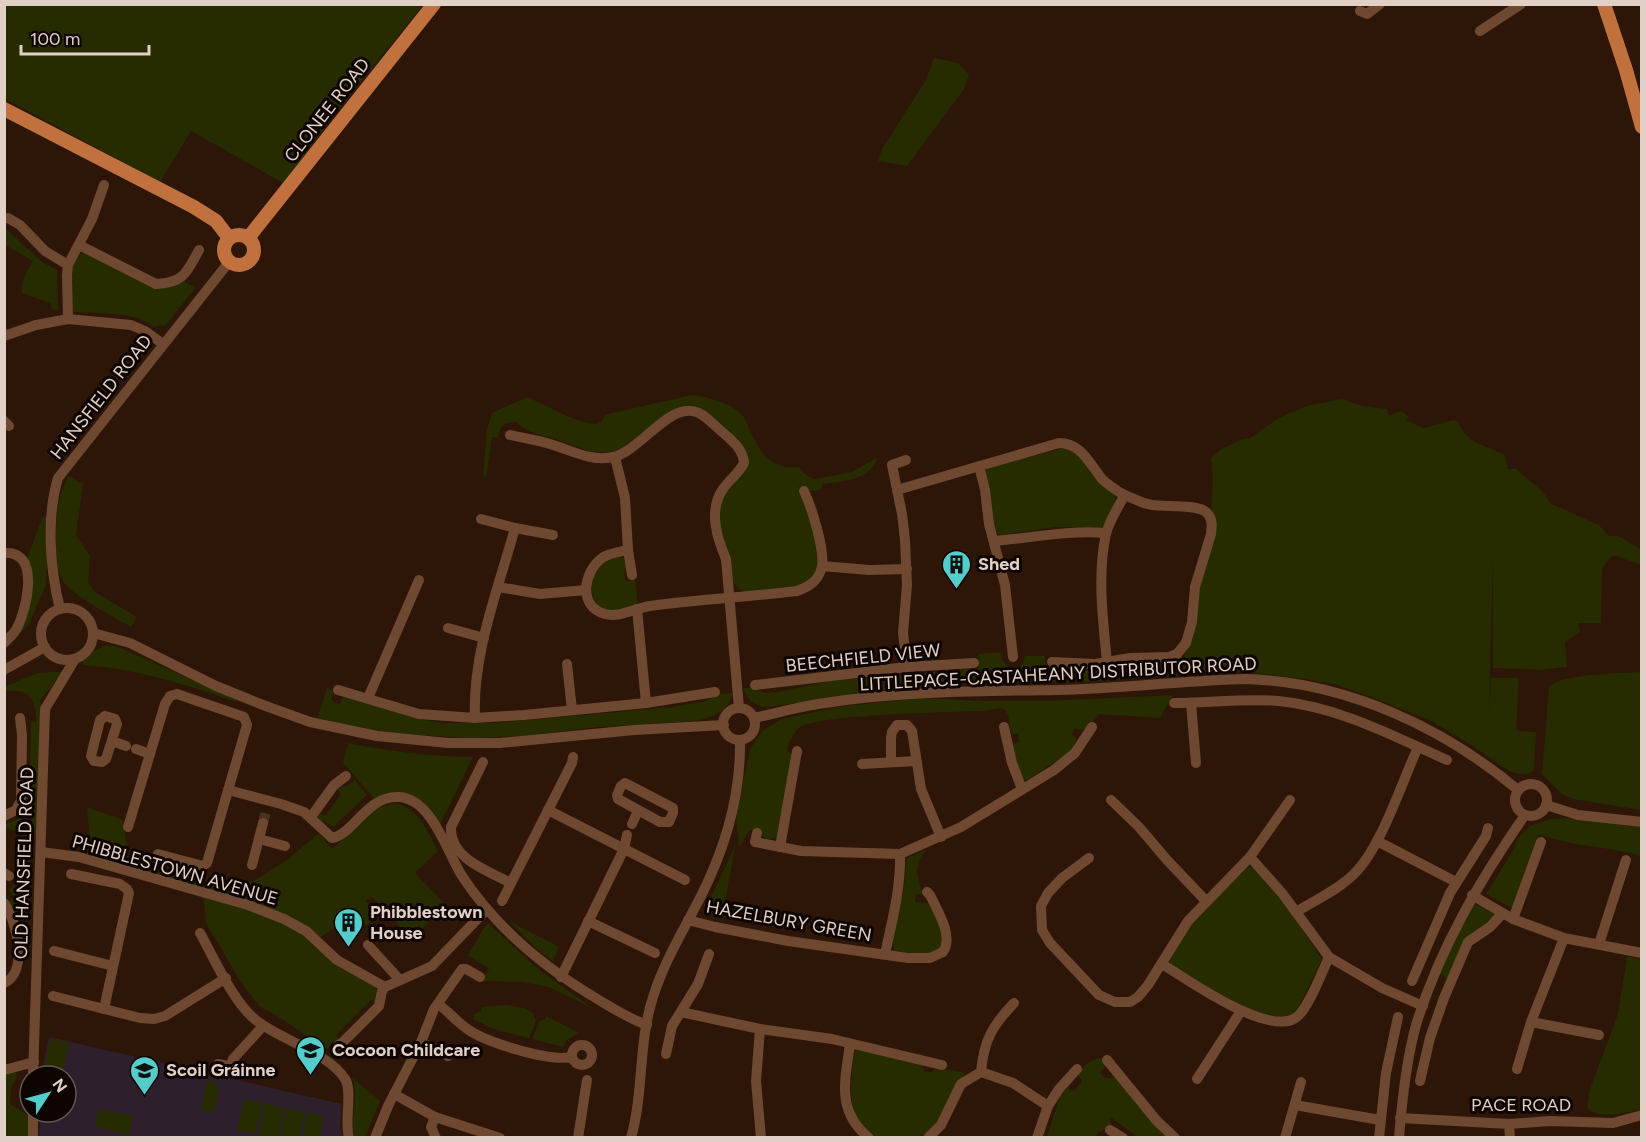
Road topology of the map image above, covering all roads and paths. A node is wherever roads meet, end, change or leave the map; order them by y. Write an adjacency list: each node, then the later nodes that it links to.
1 (434, 4): 12 (main road, CLONEE ROAD)
2 (1380, 4): 5 (street)
3 (1521, 4): 6 (street)
4 (1604, 4): 8 (main road)
5 (1360, 11)
6 (1480, 31)
7 (4, 109): 11 (main road)
8 (1641, 127)
9 (104, 185): 13 (street)
10 (8, 218): 16 (street)
11 (229, 238): 12 (main road); 15 (main road)
12 (248, 238): 15 (main road)
13 (79, 245): 16 (street); 17 (street)
14 (199, 250): 17 (street)
15 (229, 262): 21 (street, HANSFIELD ROAD)
16 (68, 265): 19 (street)
17 (185, 276): 18 (street)
18 (195, 283)
19 (68, 319): 20 (street); 21 (street)
20 (4, 336)
21 (164, 344): 43 (street, HANSFIELD ROAD)
22 (510, 435): 23 (street)
23 (615, 457): 34 (street); 42 (street)
24 (906, 460): 26 (street)
25 (979, 466): 26 (street); 28 (street); 33 (street)
26 (897, 490): 37 (street)
27 (809, 496): 36 (street)
28 (1124, 496): 31 (street); 53 (street)
29 (481, 519): 30 (street)
30 (515, 528): 32 (street); 40 (street)
31 (1106, 532): 33 (street); 53 (street)
32 (552, 535)
33 (994, 541): 50 (street)
34 (628, 550): 38 (street); 41 (street)
35 (4, 552): 48 (street)
36 (822, 566): 37 (street); 42 (street)
37 (907, 568): 56 (street)
38 (632, 575)
39 (419, 580): 61 (street)
40 (498, 587): 41 (street); 47 (street)
41 (586, 590): 44 (street)
42 (729, 597): 44 (street); 65 (street)
43 (60, 609): 46 (street); 49 (street)
44 (637, 609): 62 (street)
45 (448, 628): 47 (street)
46 (93, 633): 51 (street); 70 (street)
47 (484, 638): 68 (street)
48 (4, 643)
49 (45, 646): 51 (street); 57 (street)
50 (1013, 657)
51 (75, 658): 109 (street, OLD HANSFIELD ROAD)
52 (1052, 662): 53 (street)
53 (1107, 662)
54 (974, 663): 56 (street, BEECHFIELD VIEW)
55 (567, 664): 66 (street)
56 (907, 667): 58 (street, BEECHFIELD VIEW)
57 (4, 670)
58 (755, 685)
59 (338, 690): 61 (street)
60 (715, 692): 62 (street)
61 (368, 698): 68 (street)
62 (646, 703): 66 (street)
63 (1174, 703): 64 (street)
64 (1191, 703): 75 (street); 83 (street)
65 (739, 708): 69 (street); 70 (street)
66 (572, 710): 68 (street)
67 (20, 718): 95 (street)
68 (475, 718)
69 (754, 718): 73 (street); 88 (street, LITTLEPACE-CASTAHEANY DISTRIBUTOR ROAD)
70 (724, 725): 73 (street)
71 (1004, 727): 86 (street)
72 (1092, 727): 86 (street)
73 (740, 740): 129 (street)
74 (112, 741): 77 (street)
75 (1418, 747): 79 (street); 104 (street)
76 (797, 751): 107 (street)
77 (150, 754): 87 (street); 99 (street)
78 (573, 757): 92 (street)
79 (1447, 760)
80 (916, 761): 82 (street); 82 (street); 102 (street)
81 (483, 762): 119 (street)
82 (891, 762): 84 (street)
83 (1196, 763)
84 (862, 764)
85 (346, 776): 96 (street)
86 (1022, 789): 102 (street)
87 (228, 790): 96 (street); 110 (street)
88 (1518, 790): 91 (street); 94 (street)
89 (1111, 800): 123 (street)
90 (1290, 801): 112 (street)
91 (1546, 805): 94 (street); 97 (street)
92 (548, 810): 108 (street); 119 (street)
93 (639, 811): 93 (street); 108 (street)
94 (1525, 815): 121 (street)
95 (4, 816)
96 (311, 817): 125 (street)
97 (1641, 822)
98 (263, 823): 103 (street)
99 (128, 827)
100 (1488, 828): 118 (street)
101 (757, 833): 107 (street)
102 (941, 837): 111 (street)
103 (259, 839): 106 (street); 115 (street)
104 (1377, 840): 118 (street); 126 (street)
105 (1541, 842): 128 (street)
106 (285, 846)
107 (780, 847): 111 (street)
108 (624, 849): 117 (street); 130 (street)
109 (41, 852): 149 (street, PHIBBLESTOWN AVENUE); 170 (street, OLD HANSFIELD ROAD)
110 (158, 854)
111 (900, 854): 139 (street, HAZELBURY GREEN)
112 (1250, 857): 123 (street); 126 (street)
113 (1089, 858): 141 (street)
114 (1626, 860): 133 (street)
115 (252, 865)
116 (71, 874): 142 (street)
117 (685, 880)
118 (1456, 882): 143 (street)
119 (511, 883): 122 (street)
120 (927, 892): 139 (street, HAZELBURY GREEN)
121 (1472, 896): 127 (street); 153 (street)
122 (502, 900)
123 (1206, 901): 141 (street)
124 (4, 903): 148 (street)
125 (487, 909): 145 (street); 147 (street)
126 (1296, 912): 140 (street)
127 (1502, 914): 128 (street); 177 (street)
128 (1513, 919): 132 (street)
129 (688, 920): 139 (street, HAZELBURY GREEN); 159 (street)
130 (588, 921): 136 (street); 145 (street)
131 (200, 933): 146 (street)
132 (1564, 938): 133 (street); 158 (street)
133 (1599, 944): 137 (street)
134 (368, 945): 147 (street)
135 (54, 951): 142 (street)
136 (655, 953)
137 (1641, 953)
138 (709, 954): 156 (street)
139 (885, 954)
140 (1329, 957): 153 (street); 155 (street)
141 (1162, 964): 155 (street)
142 (113, 966): 154 (street)
143 (1412, 973)
144 (480, 977): 151 (street)
145 (561, 977): 159 (street)
146 (226, 978): 154 (street); 160 (street)
147 (400, 980): 149 (street)
148 (4, 983)
149 (385, 987): 165 (street)
150 (53, 996): 154 (street)
151 (438, 1004): 163 (street); 168 (street)
152 (1014, 1004): 176 (street)
153 (1423, 1006): 186 (street)
154 (104, 1009)
155 (1241, 1011): 178 (street)
156 (681, 1012): 161 (street); 166 (street)
157 (1393, 1022): 187 (street)
158 (1531, 1022): 162 (street); 174 (street)
159 (647, 1025): 195 (street)
160 (263, 1026): 172 (street); 190 (street)
161 (760, 1029): 164 (street); 196 (street)
162 (1599, 1035)
163 (421, 1042): 167 (street); 181 (street)
164 (850, 1044): 171 (street); 197 (street)
165 (337, 1046)
166 (666, 1054)
167 (448, 1056)
168 (572, 1058)
169 (1107, 1060): 201 (street)
170 (34, 1062): 175 (street)
171 (942, 1065)
172 (244, 1069)
173 (1077, 1069): 183 (street)
174 (1517, 1069)
175 (4, 1071)
176 (981, 1072): 183 (street); 198 (street)
177 (1425, 1075)
178 (1197, 1079)
179 (587, 1080): 194 (street)
180 (1301, 1082): 182 (street)
181 (394, 1094): 185 (street); 191 (street)
182 (1295, 1105): 187 (street); 202 (street)
183 (1048, 1106): 199 (street)
184 (1641, 1115): 188 (street, PACE ROAD)
185 (435, 1117): 192 (street); 193 (street)
186 (1400, 1118): 188 (street, PACE ROAD); 204 (street)
187 (1380, 1120): 203 (street)
188 (1509, 1124): 205 (street)
189 (1110, 1130): 200 (street)
190 (349, 1137)
191 (375, 1137)
192 (436, 1137)
193 (500, 1137)
194 (578, 1137)
195 (631, 1137)
196 (761, 1137)
197 (869, 1137)
198 (928, 1137)
199 (1037, 1137)
200 (1123, 1137)
201 (1175, 1137)
202 (1285, 1137)
203 (1379, 1137)
204 (1399, 1137)
205 (1510, 1137)

